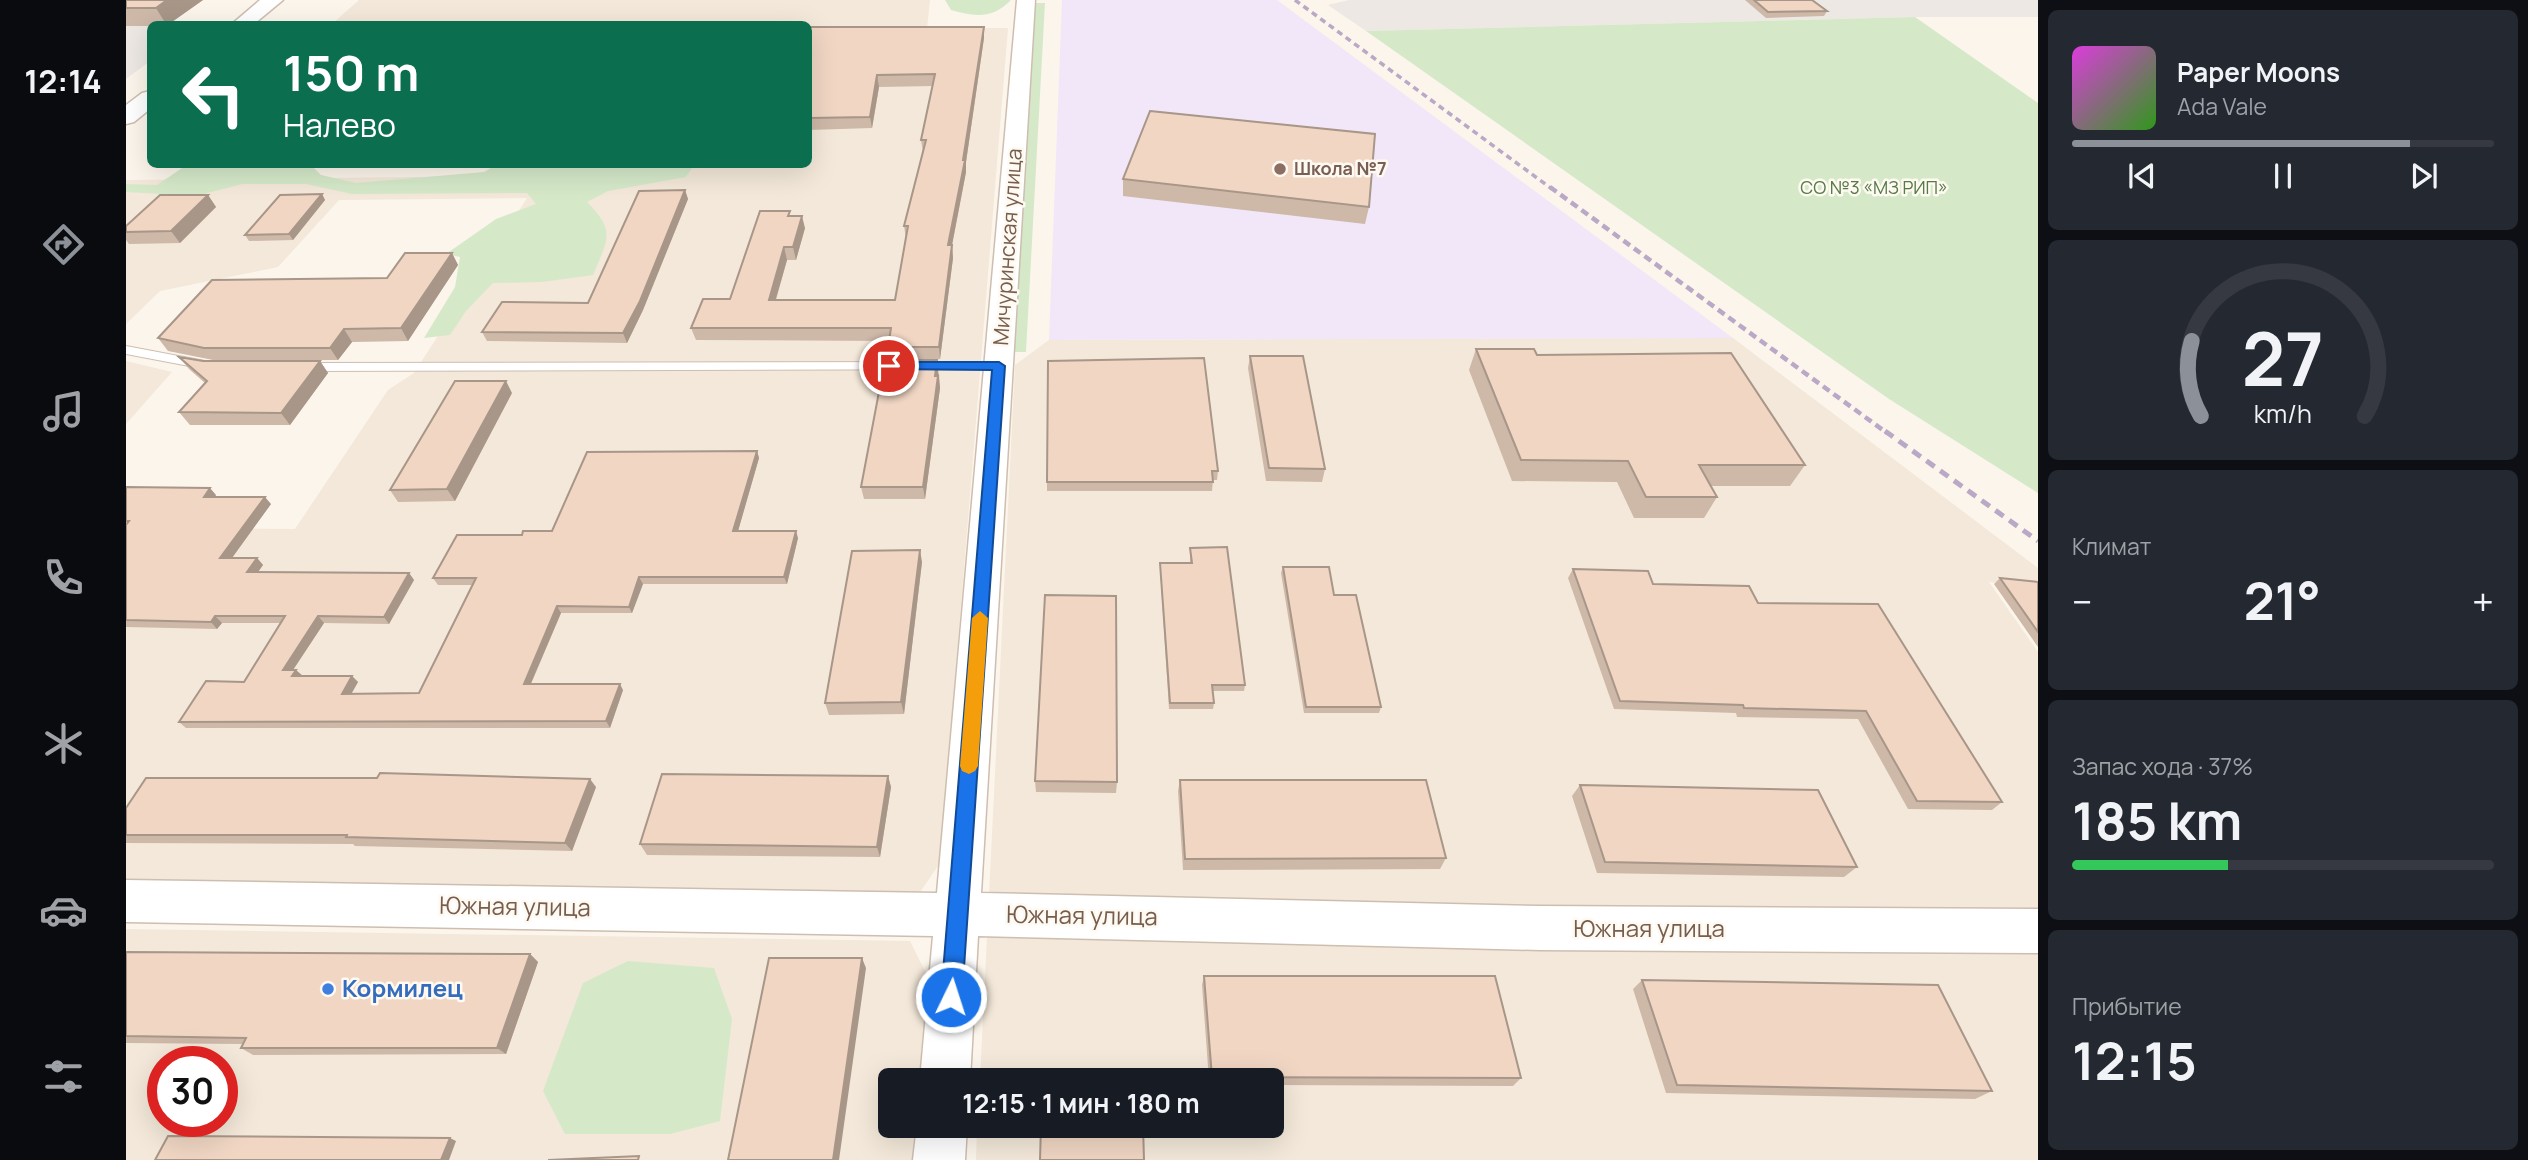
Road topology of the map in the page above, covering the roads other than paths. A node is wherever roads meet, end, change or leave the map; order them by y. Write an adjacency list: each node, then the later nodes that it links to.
1 (273, 0): 3 (street)
2 (1026, 0): 7 (street, Мичуринская улица)
3 (246, 21)
4 (147, 100): 5 (street)
5 (126, 117)
6 (126, 350): 8 (lane)
7 (999, 366): 9 (lane); 11 (street, Мичуринская улица)
8 (214, 367)
9 (281, 367)
10 (126, 901): 11 (street, Южная улица)
11 (958, 914): 12 (street, Южная улица); 13 (street, Мичуринская улица)
12 (2038, 931)
13 (946, 1068)
14 (941, 1138): 15 (street)
15 (939, 1160)

